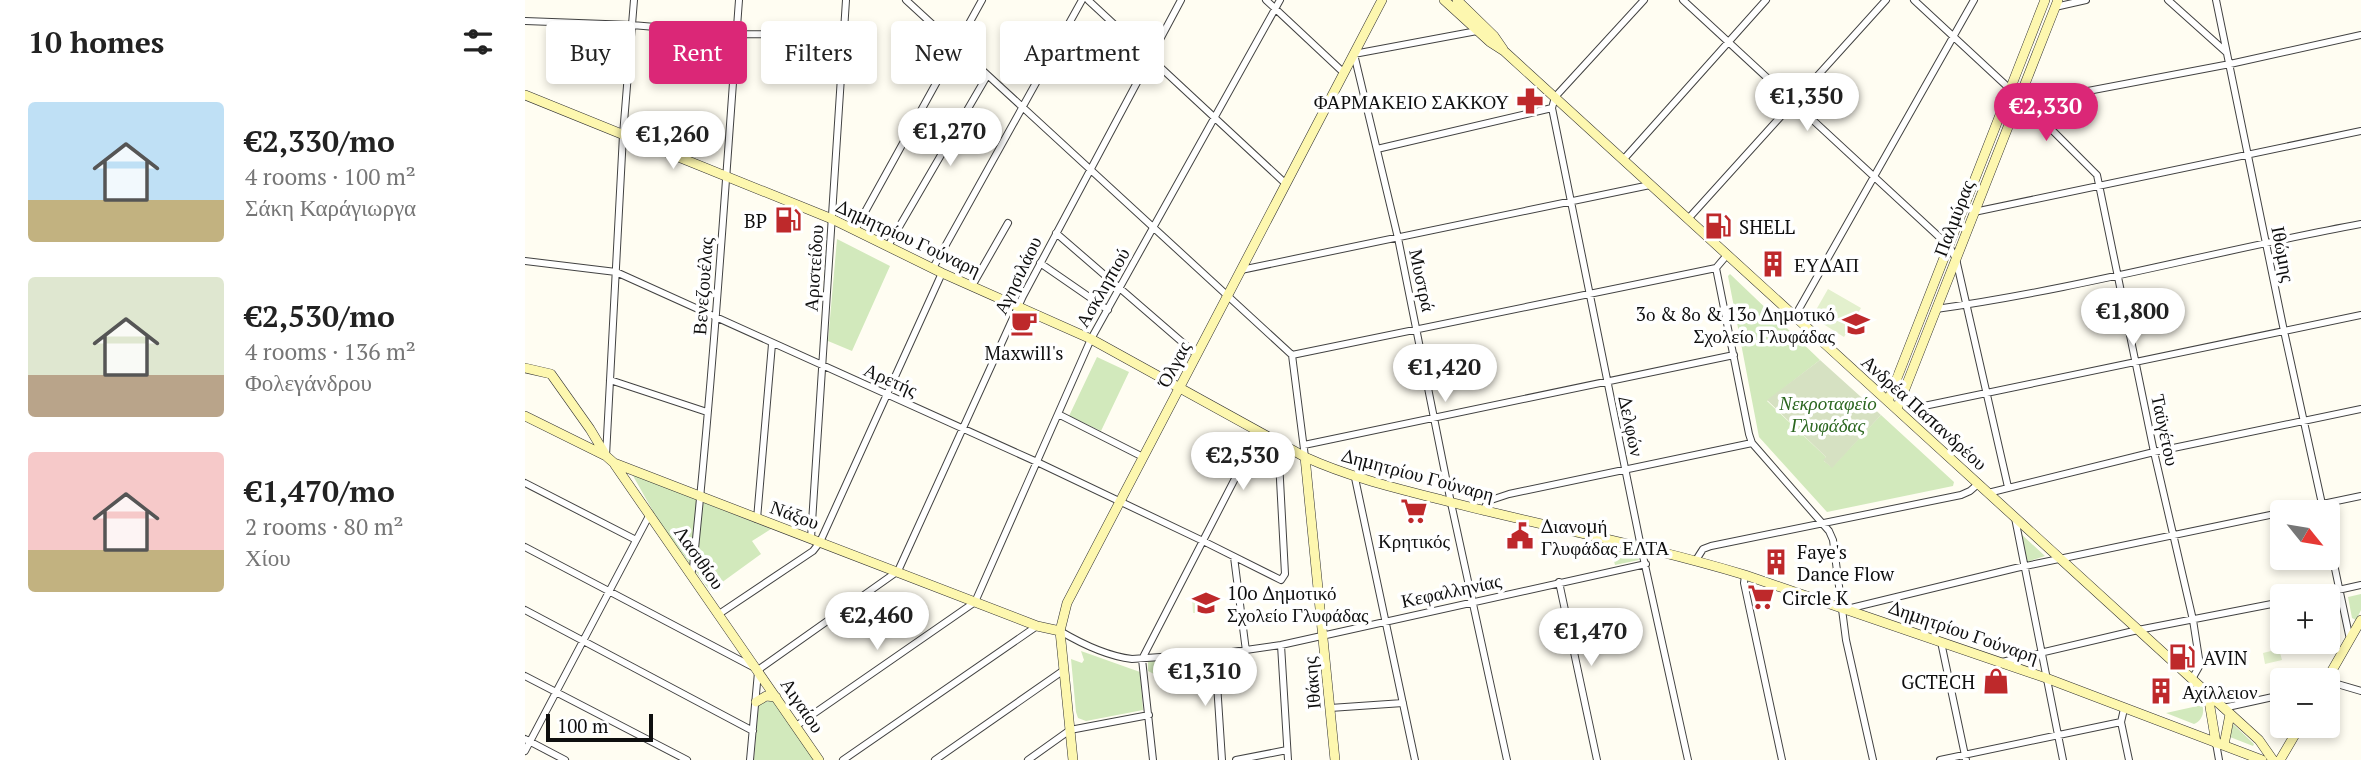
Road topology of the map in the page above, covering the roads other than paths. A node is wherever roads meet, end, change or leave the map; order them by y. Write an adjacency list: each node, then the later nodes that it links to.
1 (634, 0): 28 (street)
2 (739, 0): 29 (street, Βενεζουέλας)
3 (846, 0): 30 (street, Αριστείδου)
4 (906, 0): 31 (street)
5 (982, 0): 32 (street)
6 (1082, 0): 56 (street)
7 (1088, 0): 33 (street)
8 (1181, 0): 35 (street, Αγησιλάου)
9 (1266, 0): 25 (street)
10 (1280, 0): 25 (street, Ασκληπιού)
11 (1383, 0): 41 (main road, Όλγας)
12 (1444, 0): 34 (main road, Ανδρέα Παπανδρέου)
13 (1457, 0): 39 (main road, Ανδρέα Παπανδρέου)
14 (1644, 0): 53 (street)
15 (1683, 0): 38 (street)
16 (1766, 0): 38 (street)
17 (1886, 0): 55 (street)
18 (1914, 0): 37 (street)
19 (1974, 0): 37 (street)
20 (2045, 0): 51 (main road, Παλμύρας)
21 (2086, 0): 24 (street)
22 (2168, 0): 40 (street)
23 (2216, 0): 40 (street, Ιθώμης)
24 (2057, 3): 54 (main road, Παλμύρας)
25 (1275, 8): 44 (street); 58 (street, Ασκληπιού)
26 (525, 20): 27 (street)
27 (546, 21)
28 (632, 21)
29 (738, 21)
30 (844, 21)
31 (928, 21)
32 (970, 21)
33 (1110, 21)
34 (1477, 31): 39 (main road, Ανδρέα Παπανδρέου); 41 (street)
35 (1164, 32)
36 (2361, 35): 42 (street)
37 (1953, 36): 51 (street); 66 (street)
38 (1728, 42): 55 (street); 63 (street)
39 (1504, 51): 53 (main road, Ανδρέα Παπανδρέου)
40 (2227, 53): 42 (street, Ιθώμης)
41 (1354, 54): 44 (main road, Όλγας); 61 (street, Μυστρά)
42 (2230, 64): 54 (street); 62 (street, Ιθώμης)
43 (1164, 71): 58 (street)
44 (1345, 73): 67 (main road, Όλγας)
45 (987, 76): 56 (street); 81 (street)
46 (627, 84): 60 (street)
47 (733, 84): 65 (street, Βενεζουέλας)
48 (840, 84): 72 (street, Αριστείδου)
49 (936, 84): 77 (street)
50 (1136, 84): 64 (street, Αγησιλάου)
51 (2010, 90): 54 (street); 82 (main road, Παλμύρας)
52 (525, 95): 60 (main road, Δημητρίου Γούναρη)
53 (1555, 97): 57 (street, Δελφών); 63 (main road, Ανδρέα Παπανδρέου)
54 (2022, 101): 68 (street); 71 (main road, Παλμύρας)
55 (1794, 102): 66 (street); 73 (street)
56 (1023, 108): 64 (street); 89 (street)
57 (1552, 108): 61 (street); 70 (street, Δελφών)
58 (1215, 118): 67 (street); 76 (street, Ασκληπιού)
59 (2361, 131): 62 (street)
60 (623, 135): 65 (main road, Δημητρίου Γούναρη); 90 (street)
61 (1377, 149): 79 (street, Μυστρά)
62 (2249, 154): 68 (street); 80 (street, Ιθώμης)
63 (1623, 160): 69 (main road, Ανδρέα Παπανδρέου)
64 (1089, 169): 76 (street); 78 (street, Αγησιλάου)
65 (726, 177): 72 (main road, Δημητρίου Γούναρη); 102 (street, Βενεζουέλας)
66 (1874, 177): 82 (street); 101 (street)
67 (1286, 184): 88 (main road, Όλγας)
68 (2100, 184): 71 (street); 91 (street, Ταϋγέτου)
69 (1650, 185): 70 (street); 73 (main road, Ανδρέα Παπανδρέου)
70 (1571, 201): 79 (street); 94 (street, Δελφών)
71 (1974, 212): 84 (main road, Παλμύρας)
72 (832, 219): 77 (main road, Δημητρίου Γούναρη); 111 (street, Αριστείδου)
73 (1688, 219): 83 (main road, Ανδρέα Παπανδρέου)
74 (1008, 223): 92 (street)
75 (2361, 224): 80 (street)
76 (1153, 228): 93 (street, Ασκληπιού); 95 (street)
77 (855, 230): 81 (main road, Δημητρίου Γούναρη)
78 (1055, 233): 86 (street, Αγησιλάου); 93 (street)
79 (1398, 238): 88 (street); 103 (street, Μυστρά)
80 (2266, 241): 91 (street); 104 (street, Ιθώμης)
81 (888, 246): 89 (main road, Δημητρίου Γούναρη)
82 (1949, 246): 84 (street); 119 (main road, Παλμύρας)
83 (1727, 255): 87 (street); 101 (main road, Ανδρέα Παπανδρέου)
84 (1956, 259): 96 (street); 98 (main road, Παλμύρας)
85 (525, 261): 90 (street, Αρετής)
86 (1040, 263): 97 (street, Αγησιλάου); 99 (street)
87 (1716, 268): 94 (street); 109 (street)
88 (1241, 270): 95 (main road, Όλγας)
89 (938, 271): 92 (main road, Δημητρίου Γούναρη); 117 (street)
90 (616, 272): 102 (street, Αρετής); 113 (street)
91 (2117, 274): 96 (street); 110 (street, Ταϋγέτου)
92 (972, 286): 97 (main road, Δημητρίου Γούναρη)
93 (1120, 288): 99 (street, Ασκληπιού); 107 (street)
94 (1590, 293): 103 (street); 114 (street, Δελφών)
95 (1228, 297): 107 (main road, Όλγας); 108 (street)
96 (1967, 305): 98 (street); 116 (street)
97 (1018, 306): 105 (main road, Δημητρίου Γούναρη); 127 (street, Αγησιλάου)
98 (1936, 309): 118 (main road, Παλμύρας)
99 (1108, 310): 105 (street, Ασκληπιού)
100 (2361, 315): 104 (street)
101 (1795, 316): 119 (main road, Ανδρέα Παπανδρέου)
102 (715, 319): 106 (street, Αρετής); 122 (street, Βενεζουέλας)
103 (1417, 328): 108 (street); 125 (street, Μυστρά)
104 (2284, 331): 110 (street); 126 (street, Ιθώμης)
105 (1091, 339): 115 (main road, Δημητρίου Γούναρη); 123 (street, Ασκληπιού)
106 (772, 344): 111 (street, Αρετής); 154 (street)
107 (1197, 355): 115 (main road, Όλγας)
108 (1292, 355): 131 (street, Ιθάκης)
109 (1734, 355): 114 (street); 130 (street)
110 (2136, 361): 116 (street); 132 (street, Ταϋγέτου)
111 (822, 365): 117 (street, Αρετής); 158 (street, Αριστείδου)
112 (525, 368): 133 (main road)
113 (610, 380): 122 (street); 133 (street)
114 (1607, 381): 125 (street); 138 (street, Δελφών)
115 (1180, 388): 128 (main road, Δημητρίου Γούναρη); 134 (main road, Όλγας)
116 (1987, 393): 118 (street); 142 (street)
117 (886, 394): 127 (street, Αρετής); 158 (street)
118 (1902, 395): 121 (main road, Παλμύρας)
119 (1888, 401): 121 (main road, Ανδρέα Παπανδρέου)
120 (2361, 409): 126 (street)
121 (1896, 410): 141 (main road, Ανδρέα Παπανδρέου)
122 (707, 412): 145 (street, Βενεζουέλας)
123 (1058, 414): 134 (street); 136 (street, Ασκληπιού)
124 (525, 416): 133 (main road, Νάξου)
125 (1434, 418): 131 (street); 149 (street, Μυστρά)
126 (2304, 421): 132 (street); 146 (street, Ιθώμης)
127 (964, 429): 136 (street, Αρετής); 167 (street, Αγησιλάου)
128 (1259, 432): 129 (main road, Δημητρίου Γούναρη); 159 (street)
129 (1277, 442): 135 (main road, Δημητρίου Γούναρη); 162 (street, Αρετής)
130 (1752, 443): 138 (street); 155 (street)
131 (1304, 444): 135 (street, Ιθάκης)
132 (2154, 452): 142 (street); 156 (street, Ταϋγέτου)
133 (606, 456): 137 (main road, Νάξου)
134 (1143, 457): 148 (main road, Όλγας)
135 (1304, 457): 139 (main road, Δημητρίου Γούναρη); 187 (main road, Ιθάκης)
136 (1037, 462): 148 (street, Αρετής); 175 (street, Ασκληπιού)
137 (614, 463): 145 (main road, Νάξου); 151 (main road, Λασιθίου)
138 (1626, 471): 150 (street); 161 (street, Δελφών)
139 (1355, 478): 149 (main road, Δημητρίου Γούναρη); 181 (street)
140 (525, 483): 157 (street)
141 (1978, 484): 143 (main road, Ανδρέα Παπανδρέου); 155 (street)
142 (2008, 486): 143 (street)
143 (1988, 493): 153 (main road, Ανδρέα Παπανδρέου)
144 (2361, 496): 147 (street)
145 (701, 498): 154 (main road, Νάξου); 168 (street, Βενεζουέλας)
146 (2321, 500)
147 (2339, 500)
148 (1121, 501): 159 (street, Αρετής); 186 (main road, Όλγας)
149 (1451, 503): 150 (main road, Δημητρίου Γούναρη); 176 (street, Μυστρά)
150 (1483, 511): 161 (main road, Δημητρίου Γούναρη)
151 (650, 514): 157 (street); 168 (main road, Λασιθίου)
152 (2270, 514): 156 (street)
153 (2015, 518): 163 (main road, Ανδρέα Παπανδρέου); 166 (street)
154 (757, 519): 158 (main road, Νάξου)
155 (1823, 524): 164 (street); 178 (street)
156 (2174, 534): 163 (street); 182 (street, Ταϋγέτου)
157 (636, 540): 173 (street)
158 (816, 540): 167 (main road, Νάξου); 180 (street)
159 (1203, 541): 162 (street, Αρετής); 195 (street)
160 (525, 547): 173 (street)
161 (1641, 547): 164 (main road, Δημητρίου Γούναρη); 165 (street, Δελφών)
162 (1234, 557): 192 (street)
163 (2060, 559): 166 (street); 185 (main road, Ανδρέα Παπανδρέου)
164 (1696, 560): 169 (main road, Δημητρίου Γούναρη)
165 (1646, 564): 170 (street, Κεφαλληνίας); 244 (street, Δελφών)
166 (2024, 566): 178 (street); 194 (street)
167 (898, 571): 175 (main road, Νάξου); 198 (street)
168 (691, 573): 180 (main road, Λασιθίου)
169 (1745, 575): 178 (main road, Δημητρίου Γούναρη); 245 (street)
170 (1559, 582): 176 (street, Κεφαλληνίας); 243 (street)
171 (2361, 585): 172 (street)
172 (2340, 590)
173 (609, 591): 189 (street); 198 (street)
174 (2340, 594): 188 (street)
175 (975, 602): 184 (main road, Νάξου); 217 (street)
176 (1474, 602): 181 (street, Κεφαλληνίας); 242 (street, Μυστρά)
177 (2270, 604): 182 (street)
178 (1845, 609): 190 (main road, Δημητρίου Γούναρη); 246 (street)
179 (525, 610): 189 (street)
180 (719, 614): 198 (main road, Λασιθίου)
181 (1385, 620): 187 (street, Κεφαλληνίας); 210 (street)
182 (2193, 620): 185 (street); 202 (street, Ταϋγέτου)
183 (2361, 620): 188 (main road)
184 (1037, 625): 186 (main road, Νάξου); 232 (street)
185 (2139, 630): 194 (street); 202 (main road, Ανδρέα Παπανδρέου)
186 (1060, 631): 195 (street, Κεφαλληνίας); 199 (main road, Όλγας)
187 (1324, 634): 191 (street, Κεφαλληνίας); 211 (main road, Ιθάκης)
188 (2351, 637): 197 (main road)
189 (583, 641): 205 (street); 219 (street)
190 (1941, 642): 196 (main road, Δημητρίου Γούναρη); 227 (street)
191 (1281, 645): 192 (street, Κεφαλληνίας); 225 (street)
192 (1246, 651): 193 (street, Κεφαλληνίας)
193 (1215, 653): 195 (street, Κεφαλληνίας); 237 (street)
194 (2041, 653): 196 (street); 201 (street)
195 (1142, 659): 214 (street)
196 (2000, 662): 201 (main road, Δημητρίου Γούναρη)
197 (2334, 668)
198 (758, 670): 207 (main road, Αιγαίου); 209 (street)
199 (1064, 670): 218 (main road, Όλγας); 233 (street)
200 (525, 676): 205 (street)
201 (2046, 678): 212 (main road, Δημητρίου Γούναρη); 221 (street)
202 (2192, 679): 206 (main road, Ανδρέα Παπανδρέου)
203 (2340, 685): 204 (street)
204 (2361, 691)
205 (556, 692): 223 (street); 229 (street)
206 (2207, 693): 213 (main road, Ανδρέα Παπανδρέου); 215 (main road)
207 (776, 697): 209 (main road); 217 (main road, Αιγαίου)
208 (2270, 698): 213 (street)
209 (755, 702): 219 (street)
210 (1403, 703): 211 (street); 241 (street)
211 (1330, 708): 240 (main road, Ιθάκης)
212 (2124, 709): 216 (street); 220 (main road, Δημητρίου Γούναρη)
213 (2227, 711): 224 (main road); 252 (main road, Ανδρέα Παπανδρέου)
214 (1149, 715): 218 (street); 236 (street)
215 (2212, 715): 220 (main road); 224 (main road)
216 (2121, 722): 221 (street); 249 (street)
217 (796, 726): 231 (main road, Αιγαίου)
218 (1070, 730): 234 (street); 235 (main road, Όλγας)
219 (753, 731): 230 (street)
220 (2189, 732): 224 (main road, Δημητρίου Γούναρη)
221 (2058, 736): 227 (street); 248 (street)
222 (2293, 738): 253 (main road)
223 (528, 740): 226 (street); 228 (street)
224 (2220, 744): 250 (street); 251 (main road, Δημητρίου Γούναρη)
225 (1287, 750): 238 (street); 239 (street)
226 (525, 751)
227 (1965, 757): 247 (street)
228 (565, 760)
229 (687, 760)
230 (750, 760)
231 (819, 760)
232 (843, 760)
233 (935, 760)
234 (1028, 760)
235 (1073, 760)
236 (1153, 760)
237 (1222, 760)
238 (1236, 760)
239 (1288, 760)
240 (1335, 760)
241 (1415, 760)
242 (1507, 760)
243 (1597, 760)
244 (1688, 760)
245 (1782, 760)
246 (1873, 760)
247 (1940, 760)
248 (2063, 760)
249 (2129, 760)
250 (2219, 760)
251 (2262, 760)
252 (2273, 760)
253 (2280, 760)

